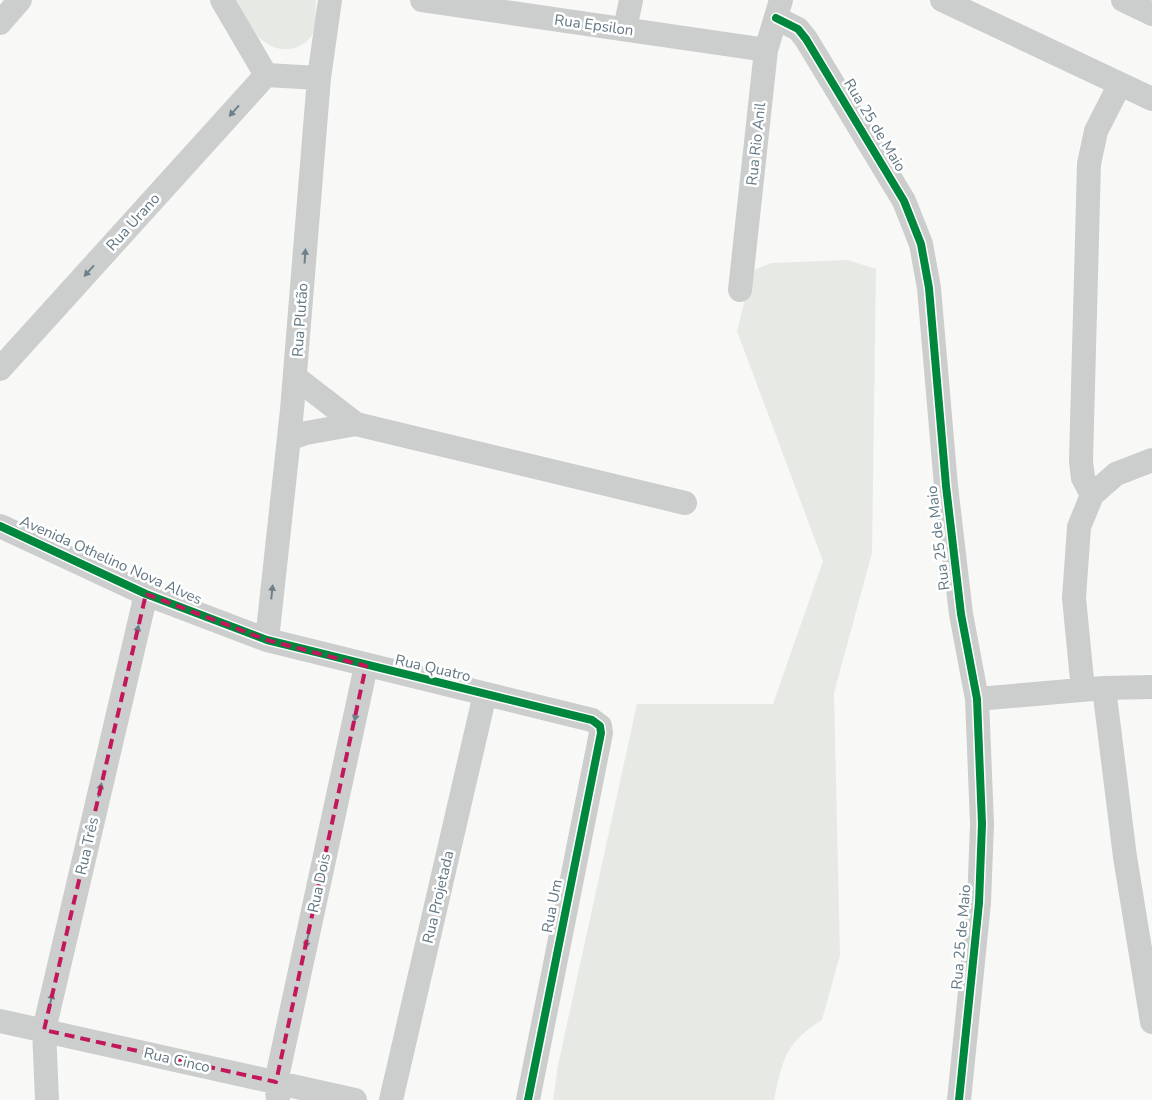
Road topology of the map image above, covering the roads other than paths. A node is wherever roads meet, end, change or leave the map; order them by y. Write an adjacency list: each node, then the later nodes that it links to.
1 (20, 0): 10 (street)
2 (222, 0): 13 (street)
3 (330, 0): 14 (street, Rua Plutão)
4 (422, 0): 11 (street, Rua Epsilon)
5 (631, 0): 11 (street)
6 (942, 0): 15 (street)
7 (1123, 0): 9 (street)
8 (779, 9): 12 (street, Rua Rio Anil); 32 (street, Rua 25 de Maio)
9 (1152, 14)
10 (0, 23)
11 (625, 29): 12 (street, Rua Epsilon)
12 (766, 50): 17 (street, Rua Rio Anil)
13 (266, 75): 14 (street); 18 (street, Rua Urano, one-way to 18)
14 (319, 78): 19 (street, Rua Plutão, one-way to 14)
15 (1120, 84): 16 (street); 23 (street)
16 (1152, 99)
17 (740, 290)
18 (0, 369)
19 (295, 376): 20 (street); 21 (street, Rua Plutão)
20 (356, 424): 21 (street); 24 (street)
21 (289, 439): 27 (street, Rua Plutão, one-way to 21)
22 (1152, 460): 23 (street)
23 (1092, 495): 30 (street)
24 (685, 503)
25 (0, 526): 26 (street, Avenida Othelino Nova Alves)
26 (146, 594): 27 (street, Avenida Othelino Nova Alves); 36 (street, Rua Três, one-way to 26)
27 (267, 640): 28 (street, Rua Quatro)
28 (366, 666): 31 (street, Rua Quatro); 37 (street, Rua Dois, one-way to 37)
29 (1152, 687): 30 (street)
30 (1094, 689): 32 (street); 35 (street)
31 (485, 694): 33 (street, Rua Quatro); 40 (street, Rua Projetada)
32 (977, 699): 42 (street, Rua 25 de Maio)
33 (592, 720): 41 (street, Rua Um)
34 (0, 1021): 36 (street, Rua Cinco)
35 (1152, 1022)
36 (44, 1030): 37 (street, Rua Cinco); 38 (street, Rua Três)
37 (277, 1091): 39 (street, Rua Cinco)
38 (47, 1100)
39 (354, 1100)
40 (391, 1100)
41 (528, 1100)
42 (958, 1100)

